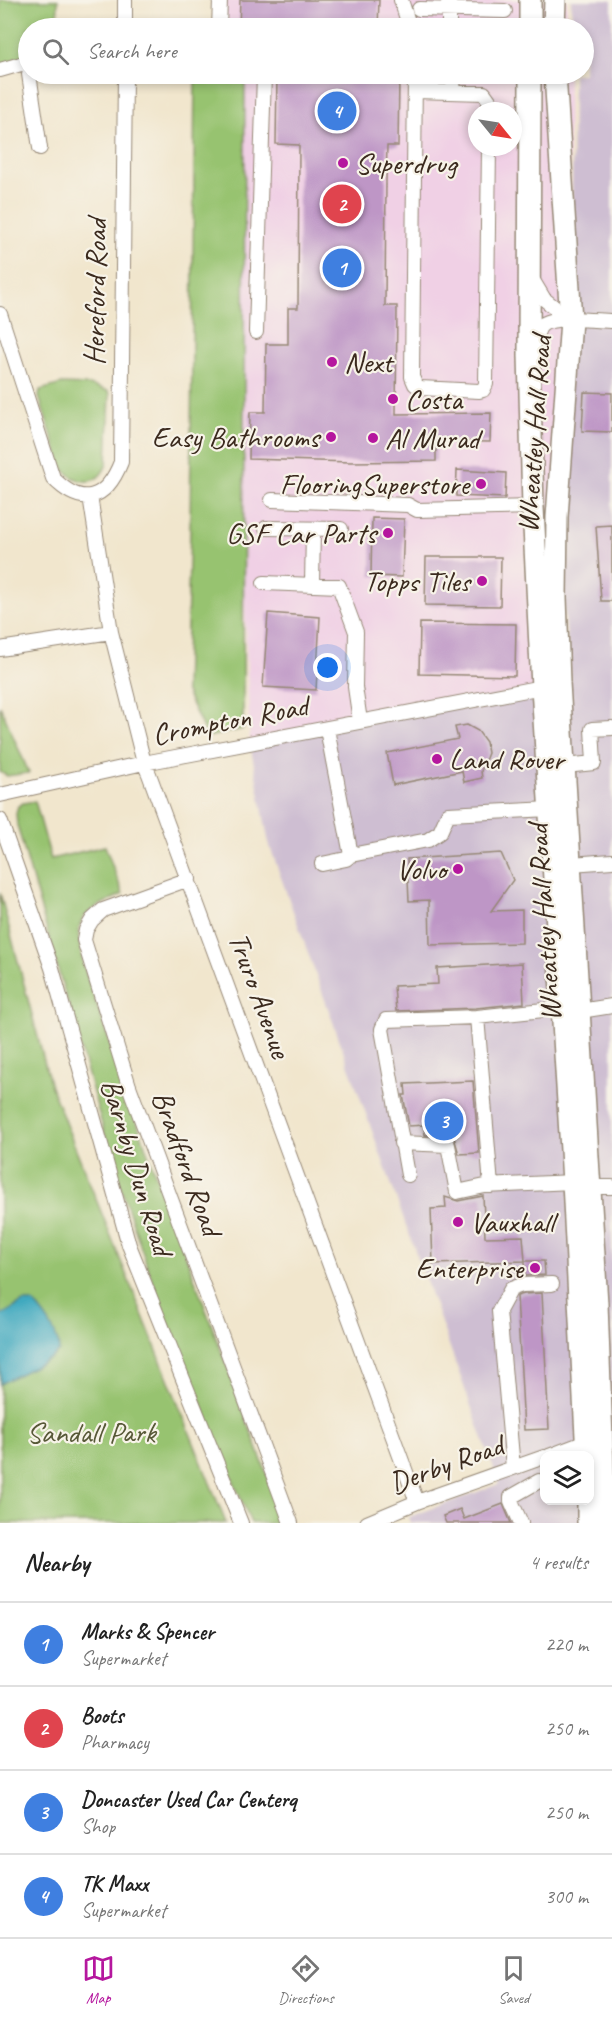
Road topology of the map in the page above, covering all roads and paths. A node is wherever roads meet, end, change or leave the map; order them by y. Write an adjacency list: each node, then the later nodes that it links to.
1 (125, 0): 9 (street)
2 (220, 0): 10 (street)
3 (400, 0): 11 (street)
4 (548, 0): 12 (street)
5 (555, 0): 13 (highway)
6 (449, 5): 7 (street); 8 (street)
7 (419, 9)
8 (506, 11)
9 (125, 18)
10 (219, 18)
11 (406, 18)
12 (547, 18)
13 (554, 18)
14 (18, 65): 15 (street)
15 (0, 70)
16 (30, 84): 28 (street)
17 (124, 84): 36 (street, Hereford Road)
18 (264, 84): 34 (street)
19 (415, 84): 24 (street)
20 (453, 84): 25 (street)
21 (526, 84): 26 (street)
22 (530, 84): 26 (highway, Wheatley Hall Road)
23 (555, 84): 32 (highway, Wheatley Hall Road)
24 (415, 91): 25 (street); 29 (street)
25 (453, 92): 27 (street)
26 (530, 96): 30 (highway, Wheatley Hall Road)
27 (489, 102)
28 (40, 148)
29 (489, 156)
30 (528, 268): 32 (street, Wheatley Hall Road); 35 (highway, Wheatley Hall Road)
31 (0, 314): 36 (street)
32 (571, 320): 33 (street); 35 (street, Wheatley Hall Road); 51 (highway, Wheatley Hall Road)
33 (612, 321)
34 (256, 332)
35 (529, 355): 38 (highway, Wheatley Hall Road)
36 (90, 496): 44 (street, Truro Avenue)
37 (272, 500): 38 (street)
38 (533, 507): 46 (highway, Wheatley Hall Road)
39 (266, 528): 41 (street)
40 (341, 529): 41 (street)
41 (313, 530): 43 (street)
42 (264, 583): 43 (street)
43 (312, 584): 47 (street)
44 (111, 632): 45 (street); 50 (street, Truro Avenue)
45 (0, 649)
46 (542, 687): 47 (street, Crompton Road); 53 (highway, Wheatley Hall Road)
47 (360, 722): 49 (street, Crompton Road)
48 (612, 728): 51 (street)
49 (327, 729): 50 (street, Crompton Road); 55 (street)
50 (144, 763): 52 (street, Crompton Road); 59 (street, Truro Avenue)
51 (565, 766): 58 (highway, Wheatley Hall Road)
52 (0, 795)
53 (550, 809): 55 (street); 61 (highway, Wheatley Hall Road)
54 (0, 820): 76 (street, Barnby Dun Road)
55 (351, 855): 57 (street)
56 (612, 861): 58 (street)
57 (321, 864)
58 (571, 864): 61 (highway, Wheatley Hall Road)
59 (189, 879): 74 (street, Truro Avenue); 77 (street, Bradford Road)
60 (612, 1006): 61 (street)
61 (571, 1010): 62 (street); 65 (highway, Wheatley Hall Road)
62 (477, 1017): 63 (street); 66 (street)
63 (401, 1143): 64 (street); 66 (street)
64 (408, 1176)
65 (581, 1184): 66 (street); 67 (street); 69 (highway, Wheatley Hall Road)
66 (491, 1186)
67 (612, 1187)
68 (552, 1284): 72 (street)
69 (597, 1439): 70 (street, Derby Road); 81 (highway, Wheatley Hall Road)
70 (562, 1451)
71 (540, 1458): 72 (street, Derby Road)
72 (513, 1468): 74 (street, Derby Road)
73 (539, 1481): 79 (street)
74 (417, 1503): 78 (street, Derby Road)
75 (588, 1505): 80 (highway)
76 (241, 1523)
77 (291, 1523)
78 (367, 1523)
79 (521, 1523)
80 (588, 1523)
81 (605, 1523)

